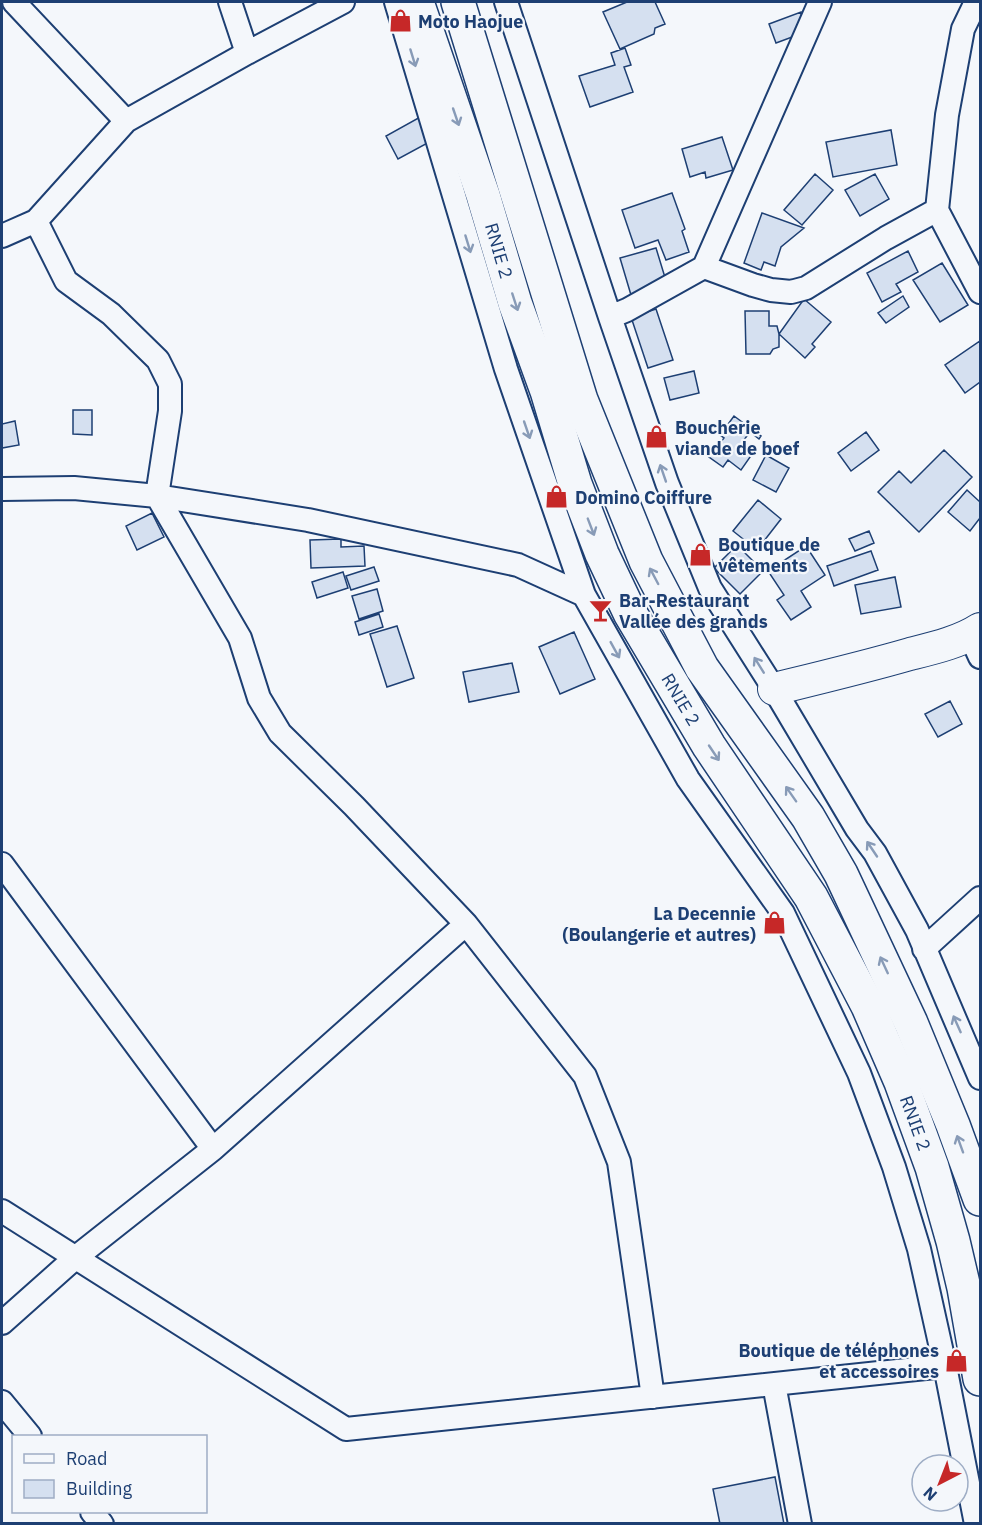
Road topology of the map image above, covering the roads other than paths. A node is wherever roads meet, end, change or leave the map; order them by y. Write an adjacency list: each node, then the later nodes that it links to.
1 (14, 2): 11 (street)
2 (230, 2): 10 (street)
3 (343, 2): 10 (street)
4 (396, 2): 20 (street, one-way to 20)
5 (417, 2): 34 (highway, RNIE 2 / RNIE 2, one-way to 34)
6 (458, 2): 29 (highway, RNIE 2 / RNIE 2, one-way to 6)
7 (506, 2): 17 (street)
8 (820, 2): 15 (street)
9 (976, 2): 12 (street)
10 (247, 53): 11 (street)
11 (126, 121): 13 (street)
12 (937, 210): 15 (street); 16 (street)
13 (36, 221): 14 (street); 19 (street)
14 (2, 236)
15 (704, 267): 17 (street)
16 (981, 292)
17 (609, 316): 22 (street, one-way to 17)
18 (2, 489): 19 (street)
19 (158, 496): 20 (street); 25 (street)
20 (584, 595): 33 (street, one-way to 33)
21 (977, 640): 22 (street)
22 (774, 689): 26 (street, one-way to 22)
23 (2, 864): 28 (street)
24 (981, 898): 26 (street)
25 (466, 924): 28 (street); 36 (street)
26 (924, 949): 27 (street, one-way to 26)
27 (981, 1078)
28 (213, 1149): 31 (street)
29 (981, 1199)
30 (2, 1211): 31 (street)
31 (75, 1258): 32 (street); 36 (street)
32 (2, 1323)
33 (945, 1366): 35 (street); 40 (street)
34 (981, 1379)
35 (774, 1384): 36 (street); 39 (street)
36 (653, 1397)
37 (2, 1402): 38 (street)
38 (28, 1435)
39 (800, 1524)
40 (976, 1524)

